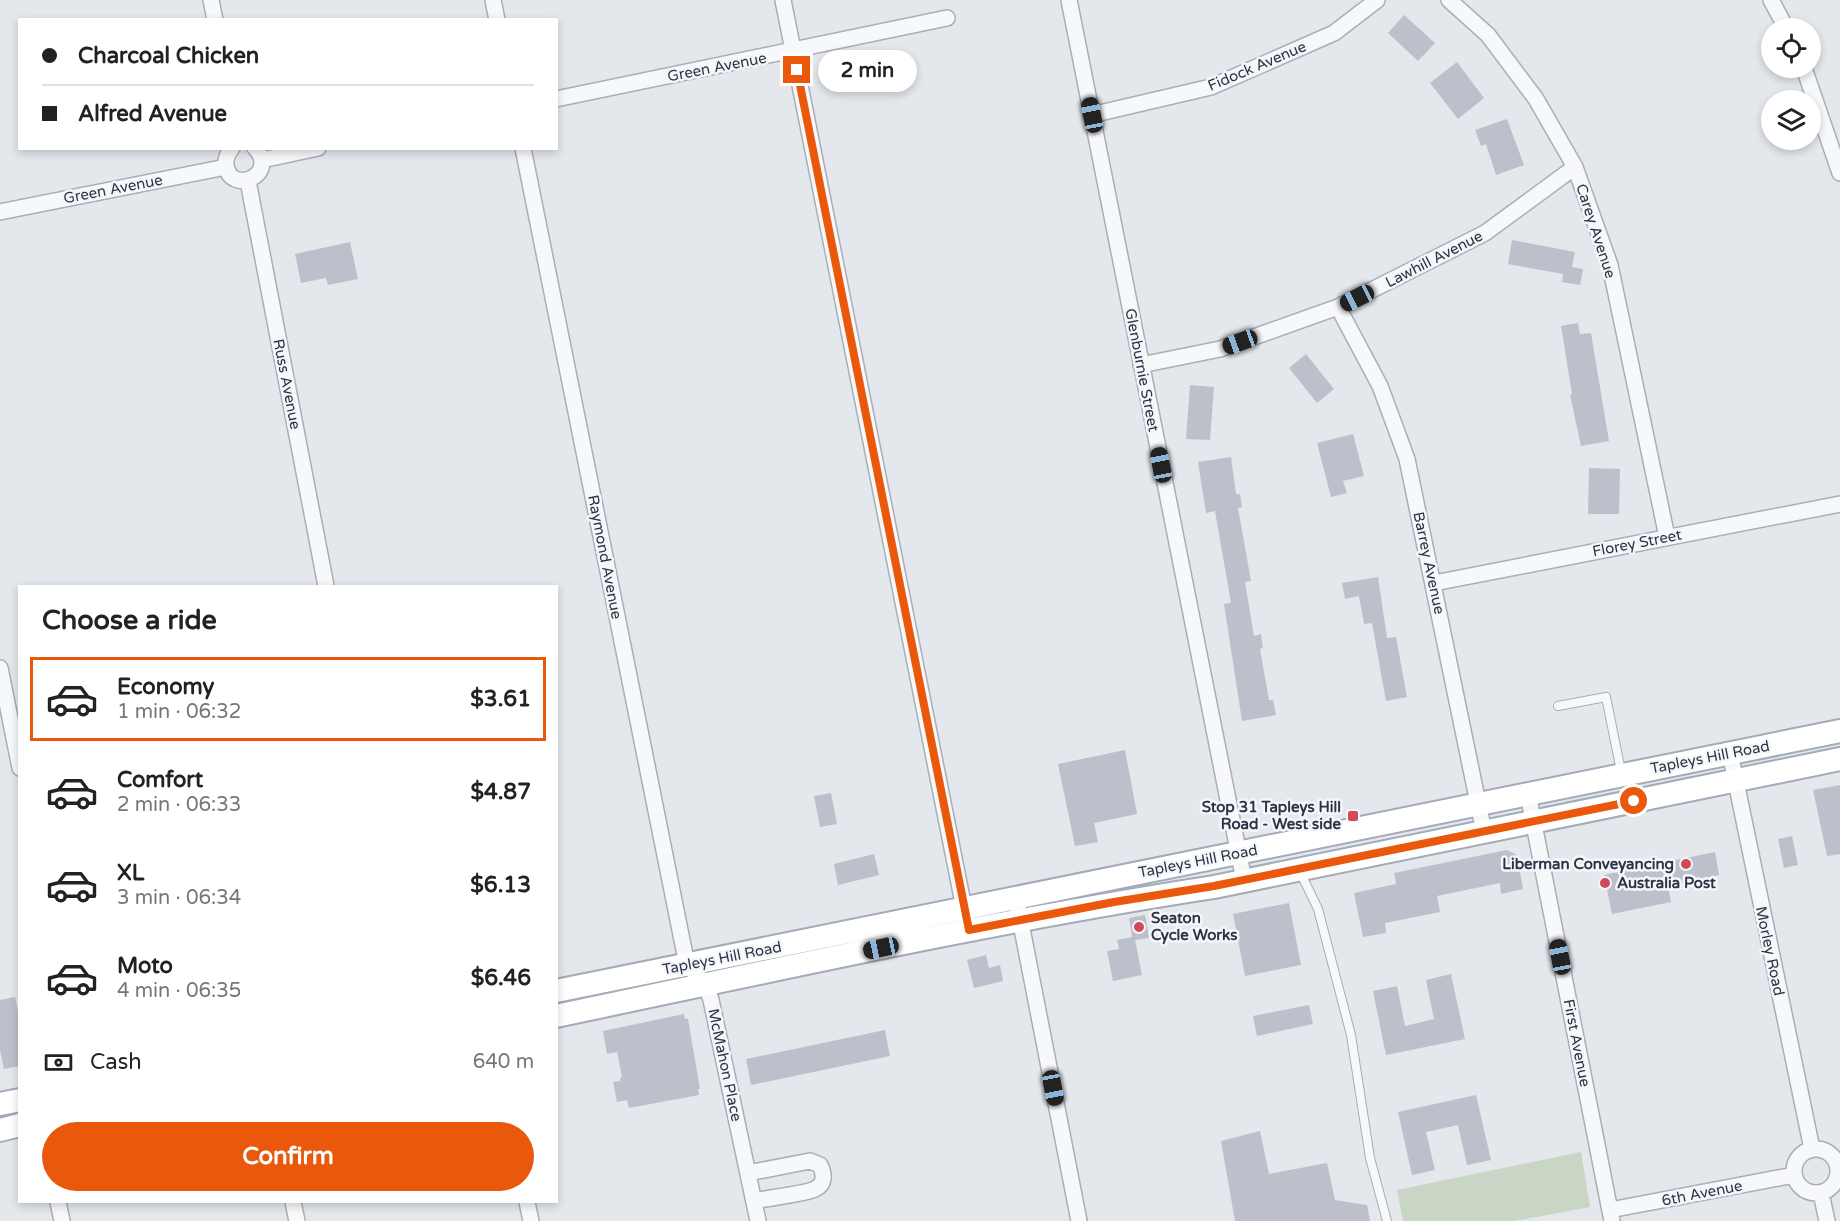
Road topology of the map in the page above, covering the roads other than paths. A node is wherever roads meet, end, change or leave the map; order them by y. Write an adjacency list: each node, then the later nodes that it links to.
1 (211, 0): 8 (street)
2 (493, 0): 9 (street)
3 (783, 0): 12 (street)
4 (1069, 0): 15 (street, Glenburnie Street)
5 (1377, 0): 15 (street, Fidock Avenue)
6 (1449, 0): 21 (street, Carey Avenue)
7 (1771, 0): 11 (street)
8 (215, 18)
9 (497, 18)
10 (947, 18): 12 (street, Green Avenue)
11 (1781, 18)
12 (793, 51): 14 (street, Green Avenue); 46 (street)
13 (1807, 78): 22 (street)
14 (558, 99)
15 (1092, 115): 26 (street, Glenburnie Street)
16 (231, 150): 20 (street)
17 (298, 150): 19 (street)
18 (523, 150): 49 (street, Raymond Avenue)
19 (258, 154): 23 (street)
20 (226, 167): 23 (street); 24 (street, Green Avenue)
21 (1575, 167): 25 (street, Lawhill Avenue); 28 (street, Carey Avenue)
22 (1840, 173)
23 (248, 181): 30 (street, Russ Avenue)
24 (0, 212)
25 (1338, 307): 26 (street, Lawhill Avenue); 29 (street, Barrey Avenue)
26 (1141, 365): 43 (street, Glenburnie Street)
27 (1840, 504): 28 (street, Florey Street)
28 (1667, 537): 29 (street, Florey Street)
29 (1434, 583): 40 (street, Barrey Avenue)
30 (326, 585)
31 (0, 668): 35 (street)
32 (1558, 706): 37 (lane)
33 (1840, 731): 34 (main road, Tapleys Hill Road)
34 (1730, 753): 37 (main road, Tapleys Hill Road); 38 (street, Morley Road)
35 (18, 758)
36 (1840, 759): 38 (main road, Tapleys Hill Road)
37 (1622, 775): 39 (main road, Tapleys Hill Road)
38 (1735, 781): 41 (main road, Tapleys Hill Road); 57 (street, Morley Road)
39 (1527, 794): 40 (main road, Tapleys Hill Road); 41 (street, First Avenue)
40 (1479, 804): 42 (street, Barrey Avenue); 43 (main road, Tapleys Hill Road)
41 (1533, 822): 42 (main road, Tapleys Hill Road); 66 (street, First Avenue)
42 (1484, 832): 44 (main road, Tapleys Hill Road)
43 (1238, 853): 45 (street, Glenburnie Street); 47 (main road, Tapleys Hill Road)
44 (1300, 869): 45 (main road, Tapleys Hill Road); 72 (lane)
45 (1244, 880): 47 (main road, Tapleys Hill Road)
46 (964, 908): 47 (main road, Tapleys Hill Road); 48 (street); 49 (main road, Tapleys Hill Road)
47 (1019, 909): 48 (main road, Tapleys Hill Road); 71 (street)
48 (969, 930): 50 (main road, Tapleys Hill Road)
49 (687, 965): 50 (street, McMahon Place); 51 (main road, Tapleys Hill Road)
50 (706, 984): 52 (main road, Tapleys Hill Road); 59 (street, McMahon Place)
51 (558, 991)
52 (558, 1016)
53 (18, 1100): 54 (main road)
54 (0, 1104)
55 (18, 1126): 56 (main road)
56 (0, 1130)
57 (1812, 1149): 58 (street); 60 (street)
58 (1838, 1165): 61 (street)
59 (748, 1173): 62 (street, McMahon Place); 62 (street)
60 (1794, 1175): 61 (street); 66 (street, 6th Avenue)
61 (1821, 1192): 73 (street)
62 (754, 1201): 70 (street, McMahon Place)
63 (58, 1203): 67 (street)
64 (293, 1203): 68 (street)
65 (527, 1203): 69 (street)
66 (1611, 1216)
67 (62, 1221)
68 (297, 1221)
69 (531, 1221)
70 (758, 1221)
71 (1079, 1221)
72 (1387, 1221)
73 (1827, 1221)

